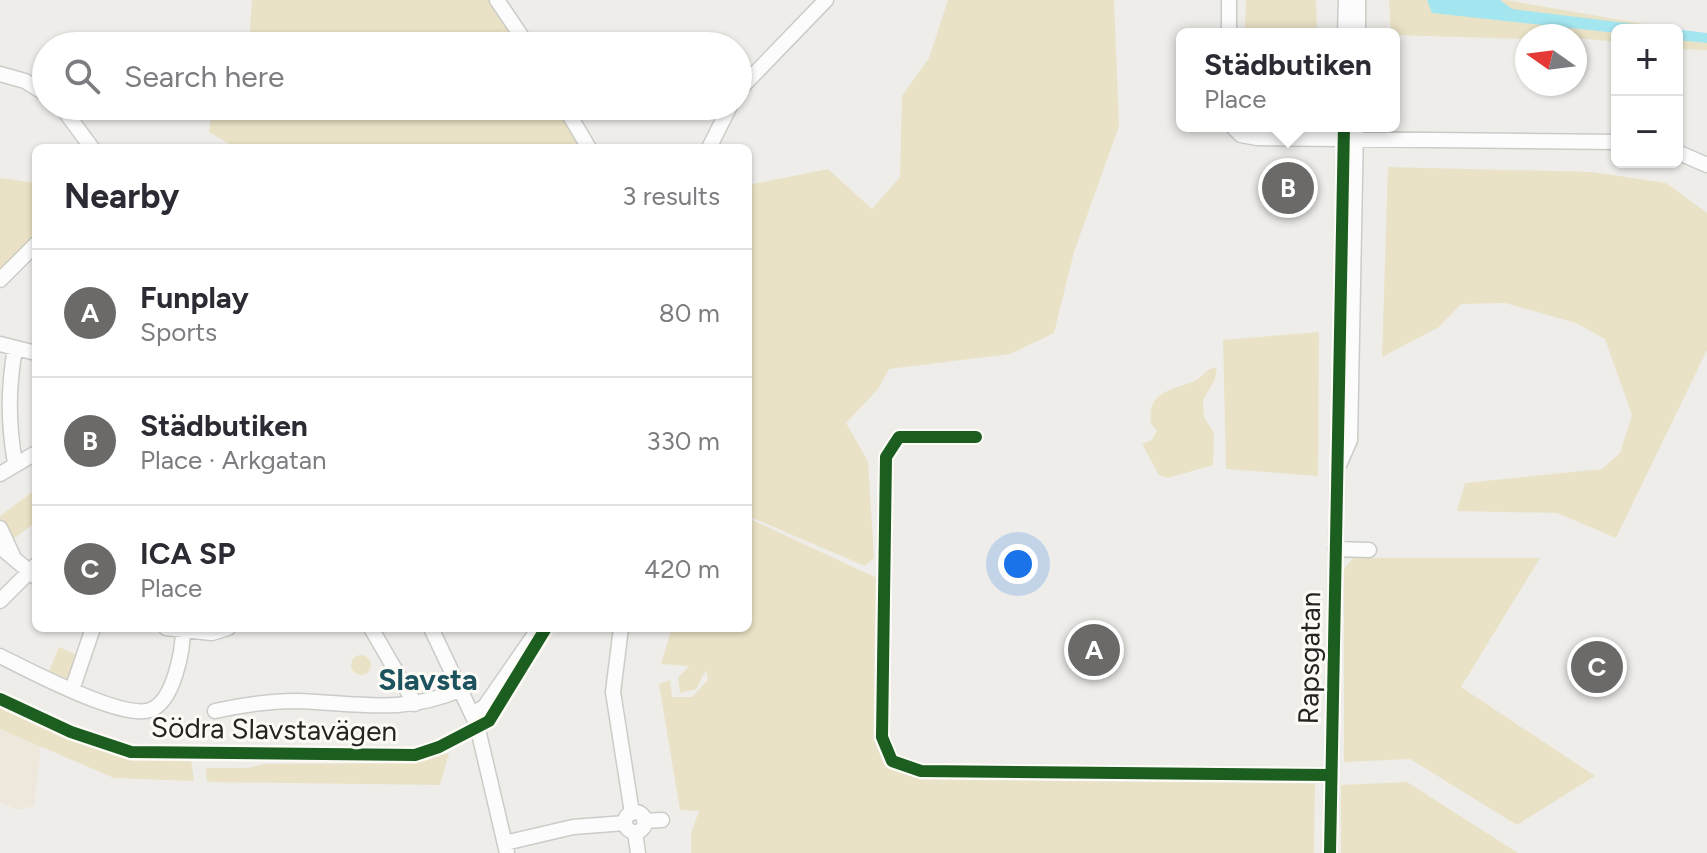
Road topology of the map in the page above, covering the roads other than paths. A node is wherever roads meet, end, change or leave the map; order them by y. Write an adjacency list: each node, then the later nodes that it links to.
1 (497, 0): 9 (street)
2 (826, 0): 11 (street)
3 (1229, 0): 6 (street)
4 (1346, 0): 7 (street)
5 (1358, 0): 8 (street)
6 (1229, 28)
7 (1345, 28)
8 (1358, 28)
9 (519, 32)
10 (0, 74): 12 (street)
11 (752, 77)
12 (32, 85)
13 (71, 120): 19 (street)
14 (572, 120): 20 (street)
15 (723, 120): 21 (street)
16 (1238, 132): 17 (street)
17 (1350, 133): 18 (street); 35 (street, Rapsgatan)
18 (1611, 142)
19 (89, 144)
20 (587, 144)
21 (711, 144)
22 (1683, 155): 23 (street)
23 (1707, 165)
24 (32, 248): 25 (street)
25 (0, 280)
26 (0, 344): 27 (street)
27 (15, 348): 28 (street); 31 (street)
28 (32, 352)
29 (976, 437): 53 (street)
30 (32, 455): 31 (street)
31 (15, 463): 32 (street)
32 (0, 474)
33 (0, 528): 37 (street)
34 (0, 547): 37 (street)
35 (1335, 549): 36 (street); 53 (street, Rapsgatan)
36 (1369, 550)
37 (13, 556): 38 (street)
38 (32, 570)
39 (32, 572): 40 (street)
40 (0, 601)
41 (92, 632): 49 (street)
42 (184, 632): 49 (street)
43 (373, 632): 50 (street)
44 (433, 632): 48 (street)
45 (536, 632): 52 (street)
46 (620, 632): 55 (street)
47 (0, 656): 49 (street)
48 (462, 689): 50 (street); 52 (street)
49 (72, 690)
50 (415, 704): 51 (street)
51 (215, 711)
52 (473, 714): 56 (street)
53 (1331, 775): 58 (street, Rapsgatan)
54 (662, 820): 55 (street)
55 (634, 822): 56 (street); 57 (street)
56 (506, 848)
57 (638, 853)
58 (1330, 853)

